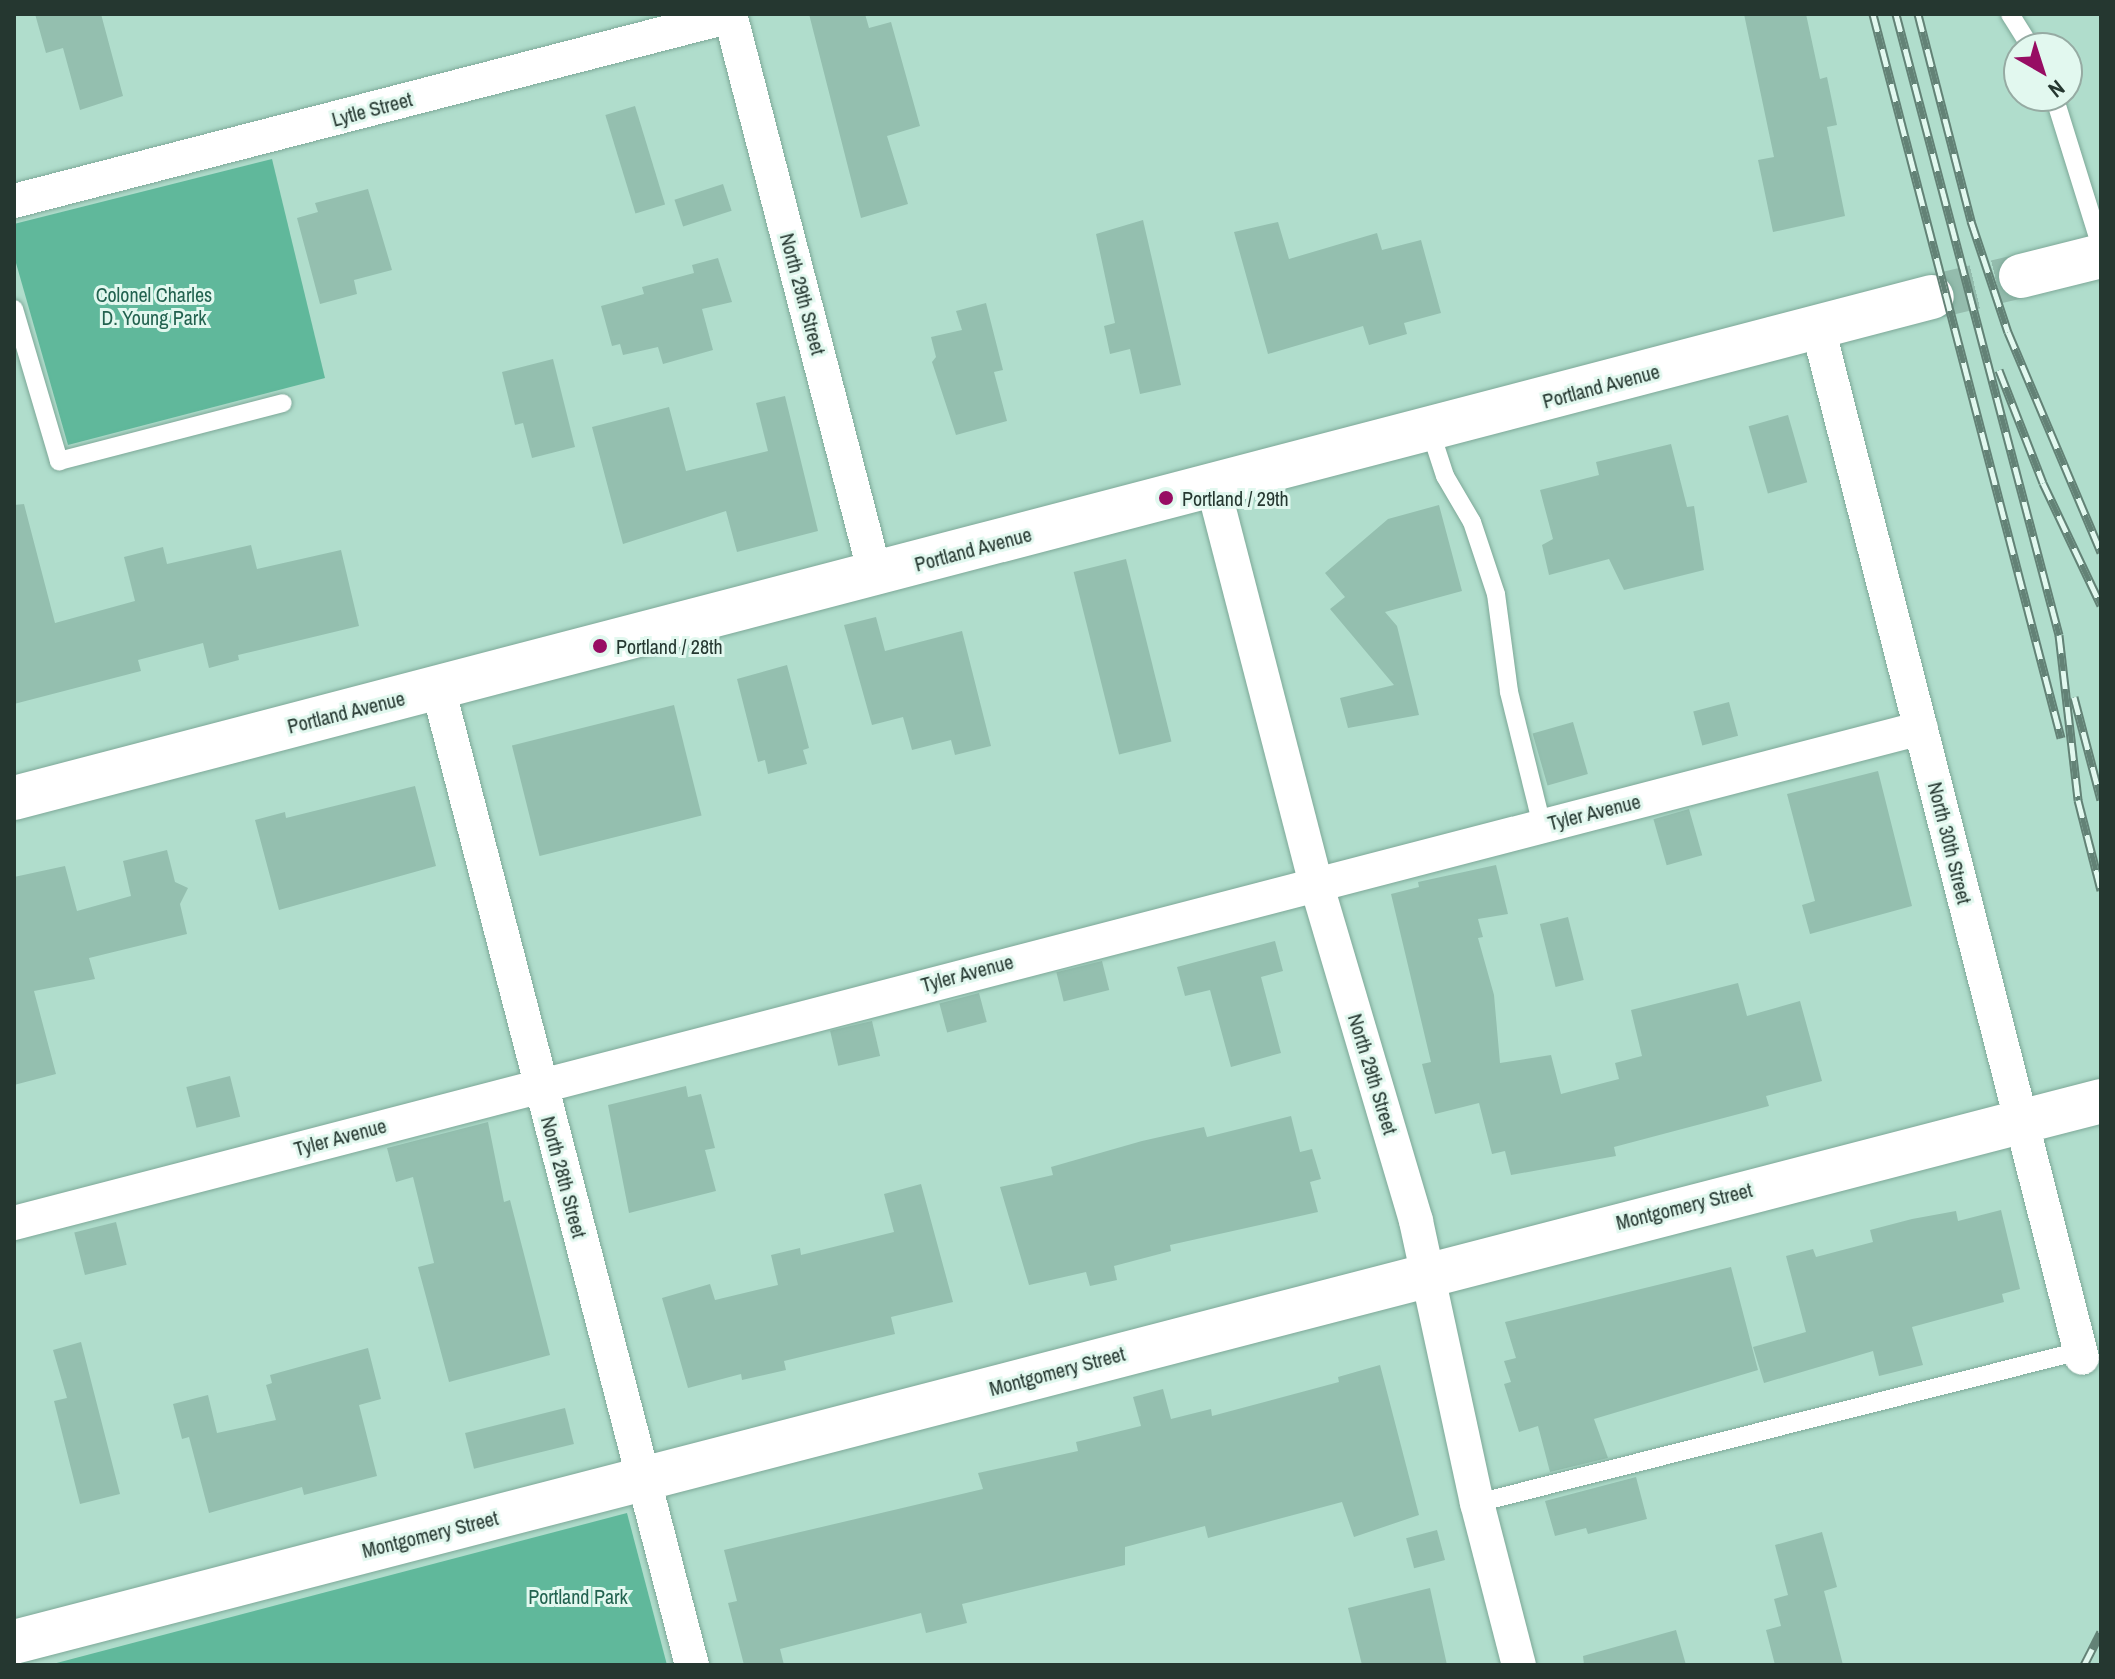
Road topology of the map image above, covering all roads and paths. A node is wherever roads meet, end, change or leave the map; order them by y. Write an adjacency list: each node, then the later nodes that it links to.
1 (2010, 14): 3 (lane)
2 (730, 15): 5 (street, Lytle Street); 15 (street, North 29th Street)
3 (2021, 32)
4 (2059, 112): 6 (lane)
5 (14, 201)
6 (2101, 247)
7 (2101, 256): 8 (street)
8 (2021, 276)
9 (1932, 297): 11 (street, Portland Avenue)
10 (14, 309): 12 (lane)
11 (1818, 328): 13 (street, Portland Avenue); 17 (street, North 30th Street)
12 (283, 403)
13 (1430, 430): 14 (street, Portland Avenue); 19 (lane)
14 (1213, 486): 15 (street, Portland Avenue); 20 (street, North 29th Street)
15 (875, 574): 16 (street, Portland Avenue)
16 (438, 688): 18 (street, Portland Avenue); 21 (street, North 28th Street)
17 (1921, 728): 19 (street, Tyler Avenue); 23 (street, North 30th Street)
18 (14, 798)
19 (1542, 825): 20 (street, Tyler Avenue)
20 (1316, 883): 21 (street, Tyler Avenue); 25 (street, North 29th Street)
21 (540, 1084): 24 (street, Tyler Avenue); 27 (street, North 28th Street)
22 (2101, 1101): 23 (street, Montgomery Street)
23 (2021, 1122): 25 (street, Montgomery Street); 26 (street, North 30th Street)
24 (14, 1223)
25 (1429, 1274): 27 (street, Montgomery Street); 28 (street, North 29th Street)
26 (2081, 1354): 28 (lane)
27 (643, 1480): 29 (street, Montgomery Street); 30 (street, North 28th Street)
28 (1477, 1503): 31 (street, North 29th Street)
29 (14, 1642)
30 (692, 1665)
31 (1519, 1665)

